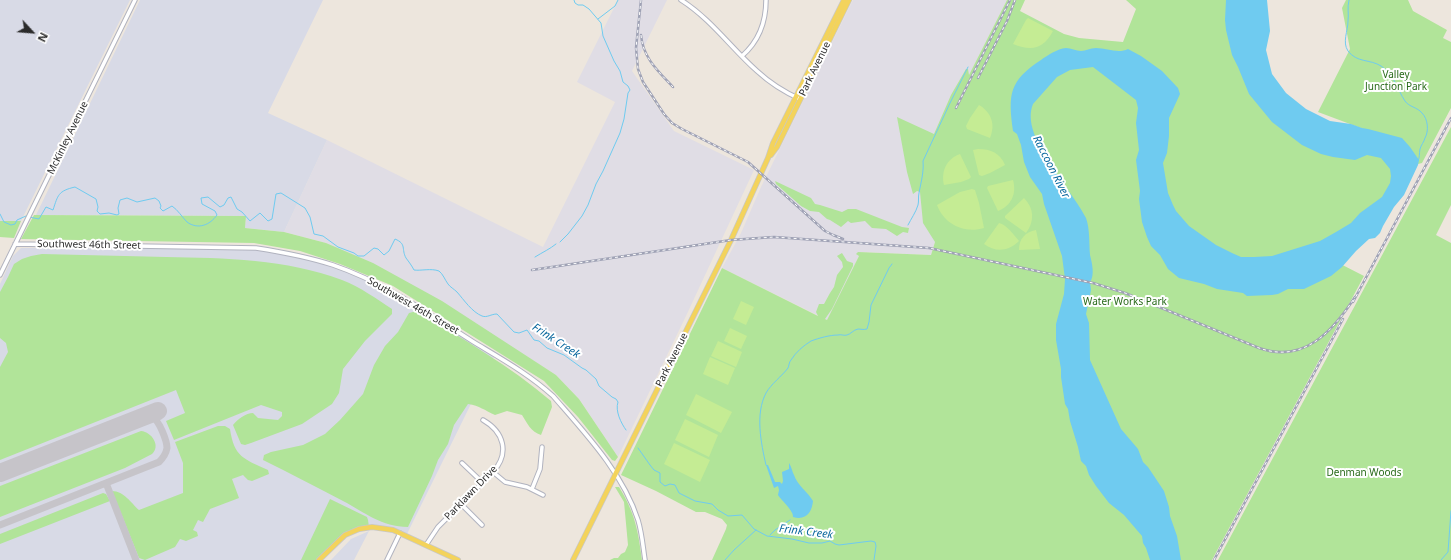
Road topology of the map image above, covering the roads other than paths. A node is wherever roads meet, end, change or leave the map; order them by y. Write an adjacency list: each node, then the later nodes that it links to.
1 (135, 0): 8 (street, McKinley Avenue)
2 (681, 0): 6 (street)
3 (766, 0): 6 (street)
4 (844, 0): 7 (main road, Park Avenue)
5 (849, 0): 7 (main road, Park Avenue)
6 (742, 56): 7 (street)
7 (798, 98): 14 (main road, Park Avenue)
8 (15, 244): 9 (street, McKinley Avenue); 14 (street, Southwest 46th Street)
9 (0, 275)
10 (483, 420): 13 (street, Parklawn Drive)
11 (542, 447): 16 (street)
12 (462, 463): 15 (street)
13 (493, 472): 15 (street, Parklawn Drive); 16 (street)
14 (615, 474): 25 (main road, Park Avenue); 26 (street, Southwest 46th Street)
15 (482, 482): 18 (street, Parklawn Drive)
16 (532, 489): 17 (street)
17 (543, 495)
18 (461, 504): 19 (street); 21 (street, Parklawn Drive)
19 (482, 525)
20 (400, 533): 21 (main road); 22 (main road); 23 (street)
21 (426, 545): 24 (main road)
22 (319, 560)
23 (387, 560)
24 (458, 560)
25 (573, 560)
26 (645, 560)

